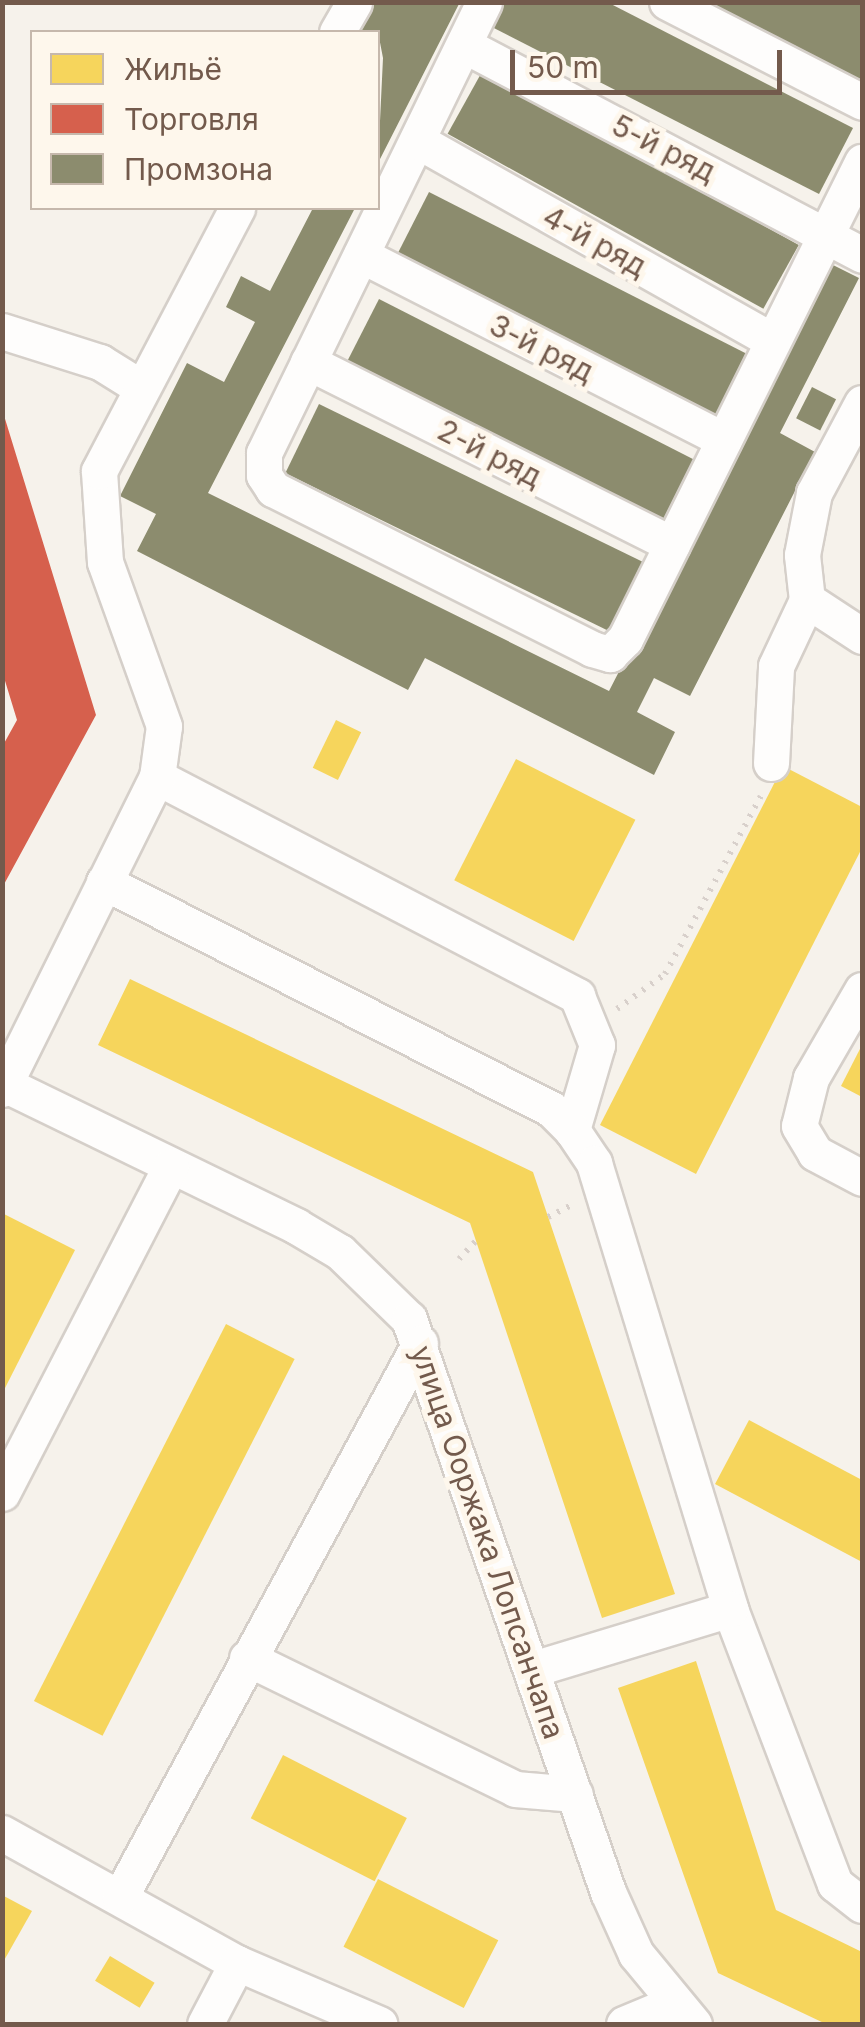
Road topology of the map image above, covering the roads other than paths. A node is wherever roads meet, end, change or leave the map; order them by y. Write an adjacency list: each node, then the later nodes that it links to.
1 (354, 2): 4 (street)
2 (484, 2): 5 (street)
3 (667, 2): 6 (street)
4 (337, 30)
5 (464, 46): 7 (street); 10 (street, 5-й ряд)
6 (862, 102)
7 (418, 141): 11 (street); 14 (street, 4-й ряд)
8 (862, 162): 10 (street)
9 (237, 210): 16 (street)
10 (828, 231): 12 (street, 5-й ряд); 14 (street)
11 (361, 255): 15 (street); 18 (street, 3-й ряд)
12 (862, 255)
13 (2, 331): 16 (street)
14 (773, 341): 18 (street)
15 (308, 362): 19 (street, 2-й ряд); 19 (street)
16 (137, 385): 23 (street)
17 (862, 403): 20 (street)
18 (724, 440): 19 (street)
19 (672, 544)
20 (807, 600): 21 (street); 22 (street)
21 (862, 636)
22 (770, 763)
23 (158, 778): 24 (street); 27 (street)
24 (104, 882): 26 (street); 27 (street)
25 (862, 990): 29 (street)
26 (3, 1085): 28 (street, улица Ооржака Лопсанчапа)
27 (572, 1130): 32 (street)
28 (171, 1166): 30 (street, улица Ооржака Лопсанчапа); 31 (street)
29 (862, 1178)
30 (420, 1343): 33 (street); 34 (street, улица Ооржака Лопсанчапа)
31 (2, 1493)
32 (730, 1609): 34 (street); 38 (street)
33 (247, 1658): 35 (street); 37 (street)
34 (533, 1669): 35 (street, улица Ооржака Лопсанчапа)
35 (574, 1794): 40 (street, улица Ооржака Лопсанчапа)
36 (2, 1833): 37 (street)
37 (120, 1897): 39 (street)
38 (862, 1905)
39 (237, 1963): 41 (street); 42 (street)
40 (683, 2014): 43 (street)
41 (205, 2024)
42 (379, 2024)
43 (624, 2024)

